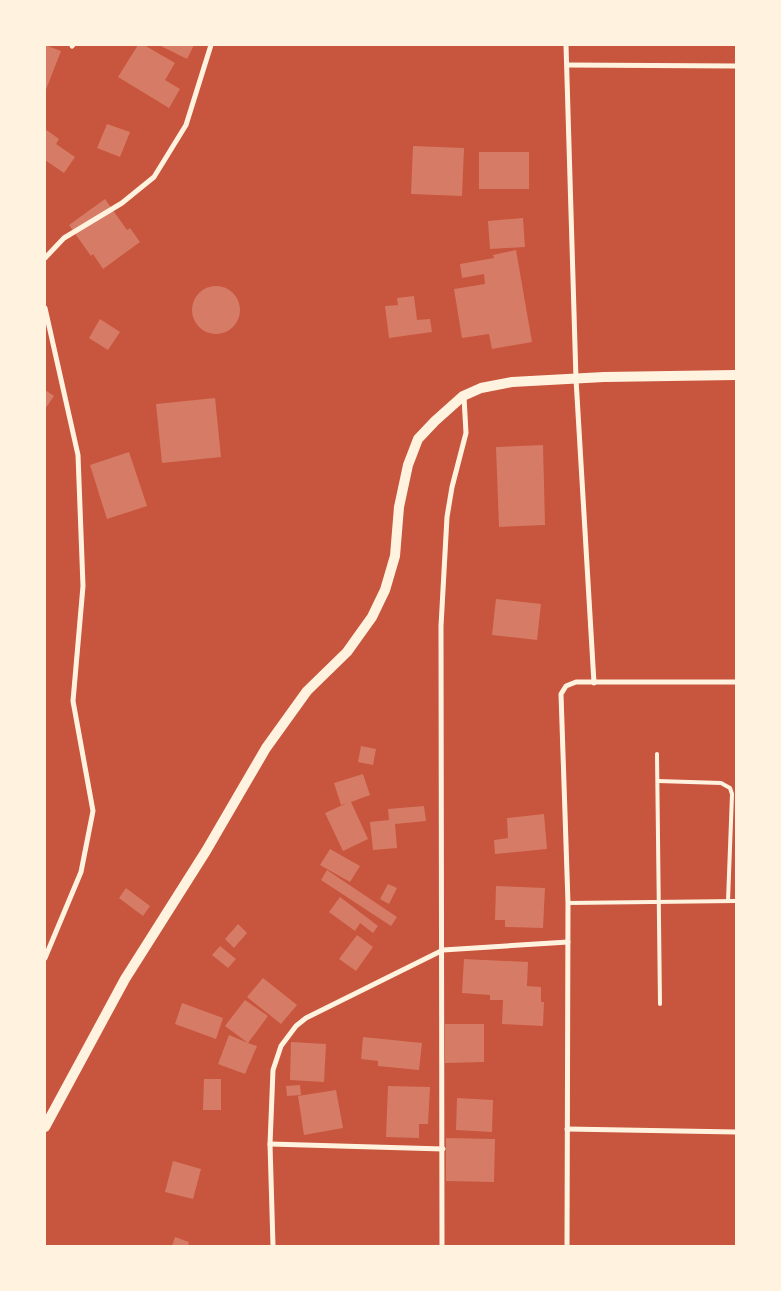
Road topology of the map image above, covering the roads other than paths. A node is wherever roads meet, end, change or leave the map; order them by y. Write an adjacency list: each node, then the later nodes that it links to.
1 (211, 45): 5 (street)
2 (566, 45): 3 (street)
3 (567, 65): 4 (street); 8 (street)
4 (736, 66)
5 (45, 258)
6 (45, 308): 20 (street)
7 (736, 374): 8 (main road)
8 (576, 379): 9 (main road); 10 (street)
9 (464, 396): 19 (street); 22 (main road)
10 (594, 682): 11 (street); 17 (street)
11 (736, 682)
12 (657, 754): 13 (lane)
13 (658, 781): 14 (lane); 16 (lane)
14 (728, 901): 15 (lane); 16 (lane)
15 (736, 901)
16 (659, 902): 17 (lane); 21 (lane)
17 (568, 903): 18 (street)
18 (568, 942): 19 (street); 23 (street)
19 (443, 950): 25 (street); 26 (street)
20 (45, 958)
21 (660, 1004)
22 (45, 1127)
23 (567, 1129): 24 (street); 29 (street)
24 (736, 1132)
25 (270, 1144): 26 (street); 27 (street)
26 (443, 1149): 28 (street)
27 (273, 1246)
28 (442, 1246)
29 (567, 1246)

